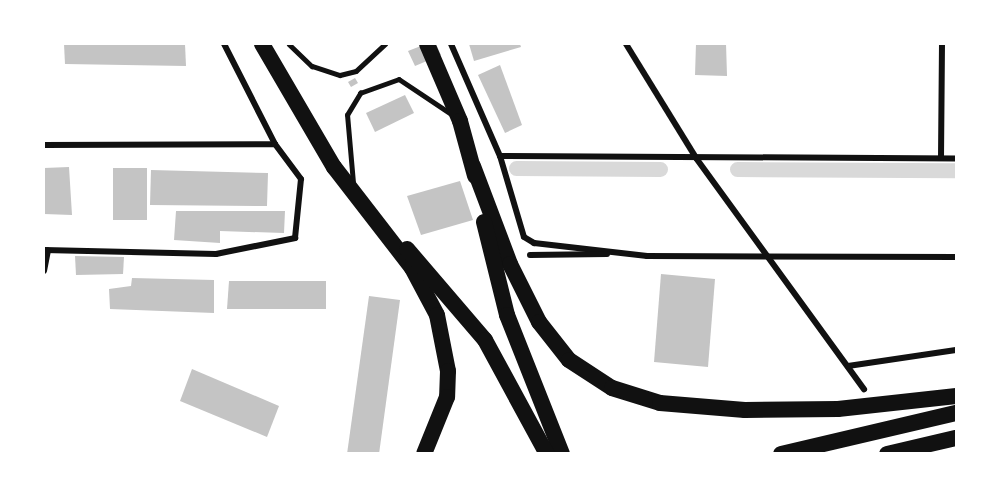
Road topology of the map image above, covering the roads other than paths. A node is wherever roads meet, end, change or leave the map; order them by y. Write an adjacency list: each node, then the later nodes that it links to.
1 (224, 44): 10 (street)
2 (262, 44): 17 (highway)
3 (289, 44): 4 (lane)
4 (385, 44)
5 (427, 44): 9 (highway)
6 (451, 44): 12 (street)
7 (626, 44): 13 (street)
8 (942, 44): 14 (street)
9 (460, 121): 16 (highway); 17 (lane)
10 (275, 144): 11 (street); 19 (street)
11 (44, 145)
12 (500, 156): 13 (street); 20 (street)
13 (696, 158): 14 (street); 22 (street)
14 (942, 158): 15 (street)
15 (957, 158)
16 (473, 166): 28 (highway); 33 (highway)
17 (354, 195): 18 (highway)
18 (371, 216): 31 (highway); 32 (highway)
19 (46, 250): 24 (street)
20 (612, 253): 21 (street); 22 (street)
21 (530, 255)
22 (765, 256): 23 (street); 26 (street)
23 (957, 256)
24 (44, 271)
25 (957, 350): 26 (street)
26 (848, 366): 27 (street)
27 (864, 389)
28 (957, 396)
29 (957, 413): 34 (highway)
30 (957, 438): 35 (highway)
31 (424, 453)
32 (547, 453)
33 (562, 453)
34 (781, 453)
35 (891, 453)

